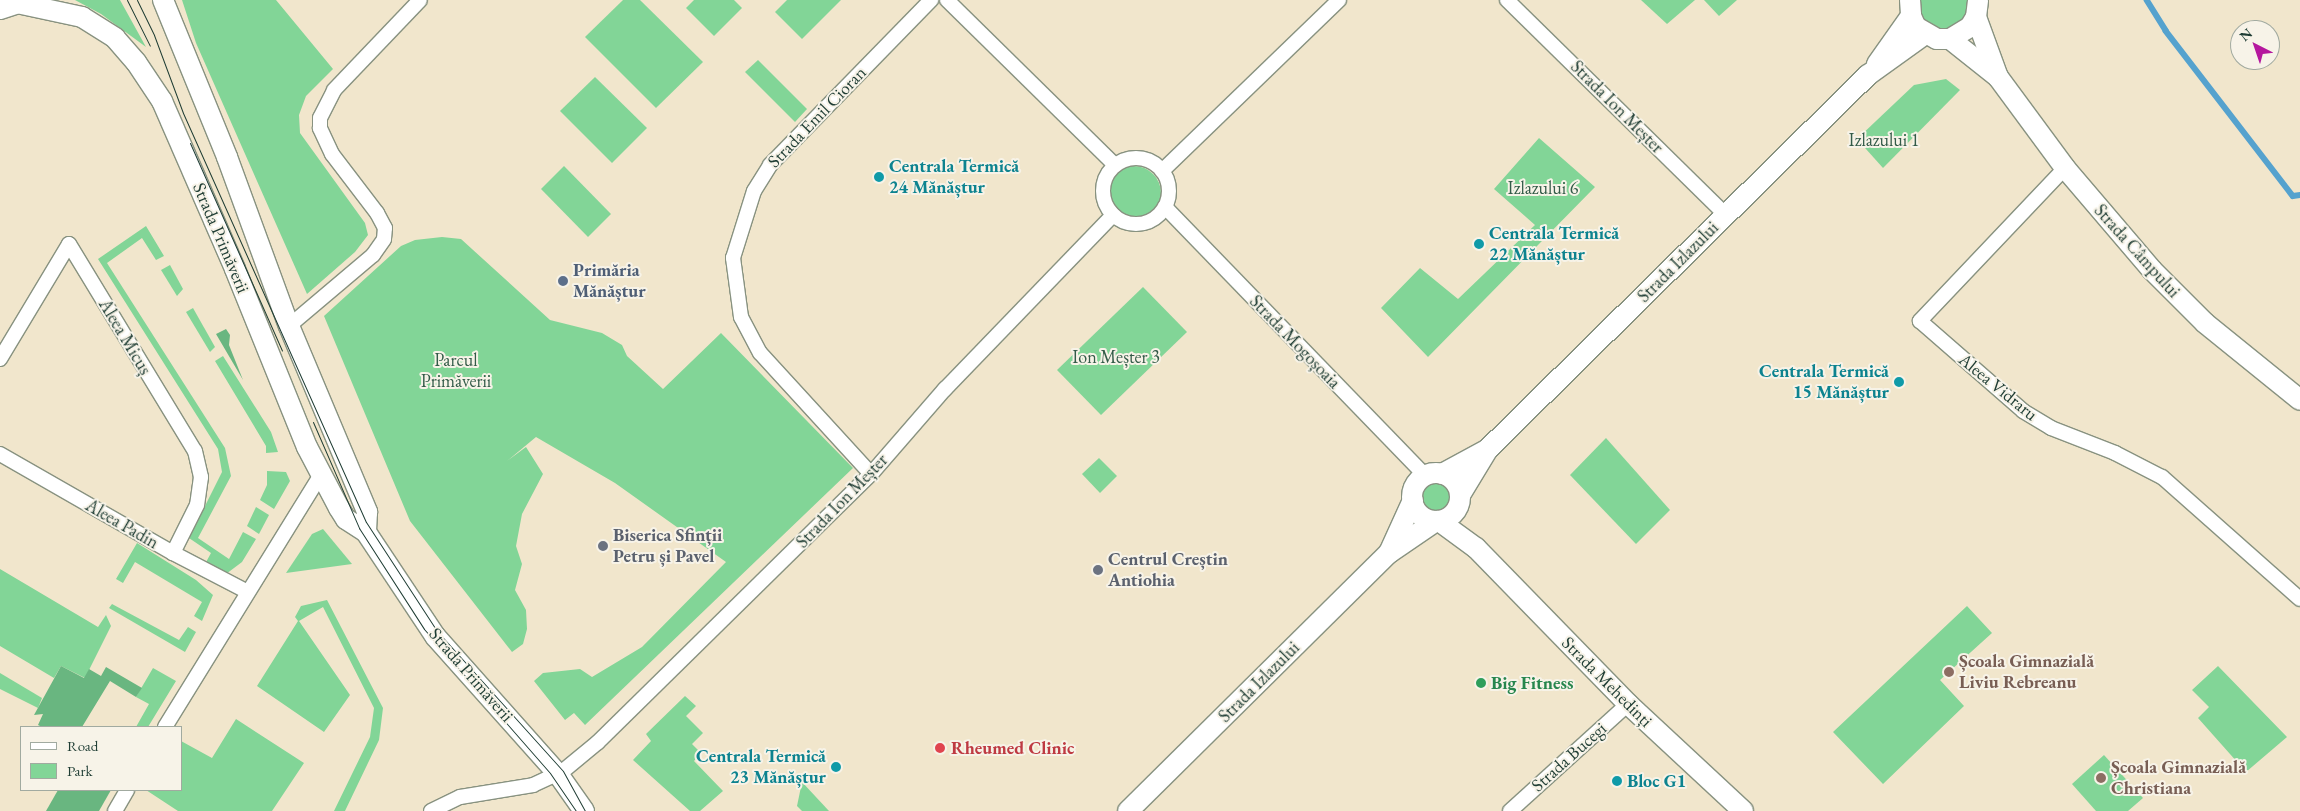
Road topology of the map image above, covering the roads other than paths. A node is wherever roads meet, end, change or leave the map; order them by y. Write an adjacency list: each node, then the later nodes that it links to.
1 (163, 0): 20 (main road, Strada Primăverii)
2 (420, 0): 20 (street)
3 (931, 0): 26 (street, Strada Emil Cioran)
4 (947, 0): 14 (street)
5 (1340, 0): 16 (street)
6 (1508, 0): 19 (street, Strada Ion Meșter)
7 (14, 2): 25 (main road, Strada Primăverii)
8 (1910, 8): 10 (main road, Strada Izlazului); 12 (main road, Strada Izlazului)
9 (1977, 8): 11 (main road); 13 (main road, Strada Câmpului)
10 (1925, 34): 11 (main road); 12 (main road, Strada Izlazului)
11 (1950, 39): 13 (main road, Strada Câmpului)
12 (1868, 76): 19 (main road, Strada Izlazului)
13 (1998, 78): 15 (main road, Strada Câmpului)
14 (1115, 165): 16 (street); 18 (street)
15 (2064, 168): 22 (main road, Strada Câmpului); 36 (street, Aleea Vidraru)
16 (1162, 171): 17 (street)
17 (1165, 207): 18 (street); 27 (street, Strada Mogoșoaia)
18 (1113, 215): 26 (street, Strada Ion Meșter)
19 (1726, 215): 23 (main road, Strada Izlazului)
20 (288, 326): 31 (main road, Strada Primăverii)
21 (0, 360): 33 (street, Aleea Micuș)
22 (2300, 400)
23 (1488, 449): 27 (main road, Strada Izlazului); 28 (main road, Strada Izlazului)
24 (0, 454): 33 (street, Aleea Padin)
25 (321, 474): 31 (main road, Strada Primăverii); 35 (street)
26 (871, 474): 39 (street, Strada Ion Meșter)
27 (1434, 475): 28 (main road); 29 (main road, Strada Izlazului)
28 (1460, 499): 30 (main road, Strada Izlazului); 32 (main road, Strada Mehedinți)
29 (1413, 500): 30 (main road); 34 (main road, Strada Izlazului)
30 (1438, 521): 32 (main road, Strada Mehedinți); 34 (main road, Strada Izlazului)
31 (366, 532): 39 (main road, Strada Primăverii)
32 (1476, 548): 37 (main road, Strada Mehedinți)
33 (173, 553): 35 (street, Aleea Padin)
34 (1389, 553): 44 (main road, Strada Izlazului)
35 (246, 591): 38 (street)
36 (2300, 599)
37 (1628, 704): 45 (street, Strada Bucegi); 46 (main road, Strada Mehedinți)
38 (166, 726)
39 (558, 774): 42 (street, Strada Ion Meșter); 43 (main road, Strada Primăverii)
40 (126, 791): 41 (street)
41 (115, 811)
42 (431, 811)
43 (584, 811)
44 (1128, 811)
45 (1510, 811)
46 (1744, 811)

